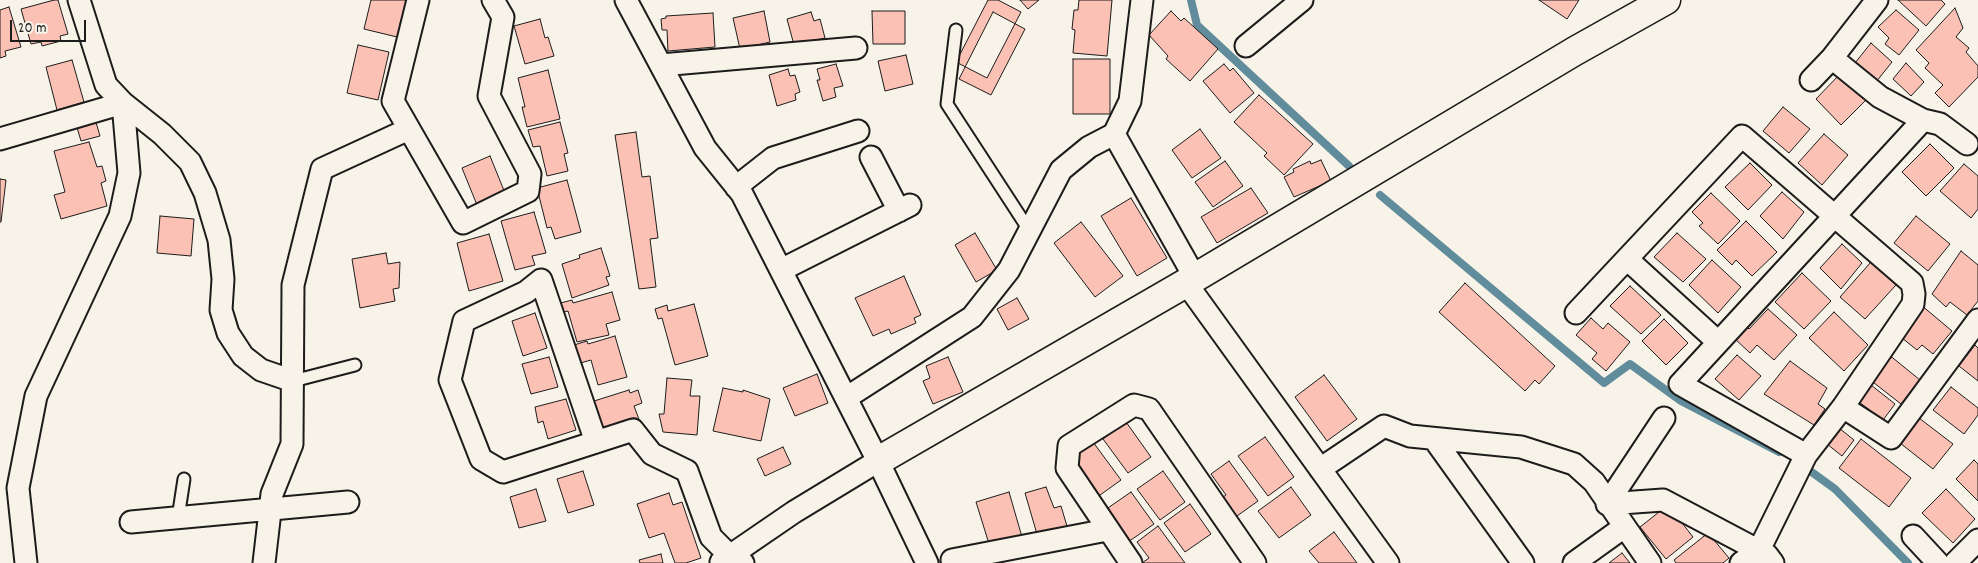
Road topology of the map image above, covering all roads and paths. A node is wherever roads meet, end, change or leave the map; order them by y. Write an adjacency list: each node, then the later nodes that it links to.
1 (79, 0): 15 (street)
2 (418, 0): 17 (street)
3 (493, 0): 17 (street)
4 (626, 0): 13 (street)
5 (1142, 0): 19 (street)
6 (1302, 0): 10 (street)
7 (1666, 0): 28 (street)
8 (1877, 0): 12 (street)
9 (956, 30): 25 (lane)
10 (1246, 46)
11 (856, 48): 13 (street)
12 (1832, 58): 14 (street); 16 (street)
13 (661, 65): 23 (street)
14 (1811, 80)
15 (123, 104): 20 (street); 33 (street); 55 (street)
16 (1923, 120): 21 (street); 24 (street)
17 (409, 129): 33 (street)
18 (858, 131): 23 (street)
19 (1114, 134): 25 (street); 28 (street)
20 (0, 139)
21 (1967, 144)
22 (871, 157): 27 (street)
23 (736, 187): 27 (street)
24 (1834, 217): 26 (street); 31 (street); 35 (street)
25 (1029, 230): 34 (street)
26 (1627, 259): 29 (street); 31 (street)
27 (781, 270): 34 (street)
28 (1190, 280): 39 (street); 41 (street)
29 (1576, 313)
30 (1978, 320): 35 (street)
31 (1718, 342): 40 (street)
32 (355, 365): 33 (lane)
33 (293, 381): 45 (street)
34 (846, 398): 39 (street)
35 (1843, 407): 40 (street)
36 (1664, 418): 44 (street)
37 (1434, 439): 41 (street); 44 (street); 61 (street)
38 (596, 442): 38 (street); 53 (street)
39 (878, 461): 53 (street); 57 (street)
40 (1802, 462): 52 (street)
41 (1320, 470): 60 (street)
42 (184, 479): 46 (lane)
43 (348, 502): 45 (street)
44 (1608, 504): 48 (street); 52 (street)
45 (269, 509): 46 (street); 56 (street)
46 (178, 518): 47 (street)
47 (131, 522)
48 (1624, 527): 62 (street); 63 (street)
49 (1107, 530): 54 (street); 58 (street); 59 (street)
50 (1913, 536): 65 (street)
51 (1977, 543): 66 (street)
52 (1766, 557): 64 (street)
53 (731, 561)
54 (947, 562)
55 (26, 563)
56 (264, 563)
57 (927, 563)
58 (1131, 563)
59 (1255, 563)
60 (1388, 563)
61 (1523, 563)
62 (1574, 563)
63 (1650, 563)
64 (1741, 563)
65 (1938, 563)
66 (1955, 563)

